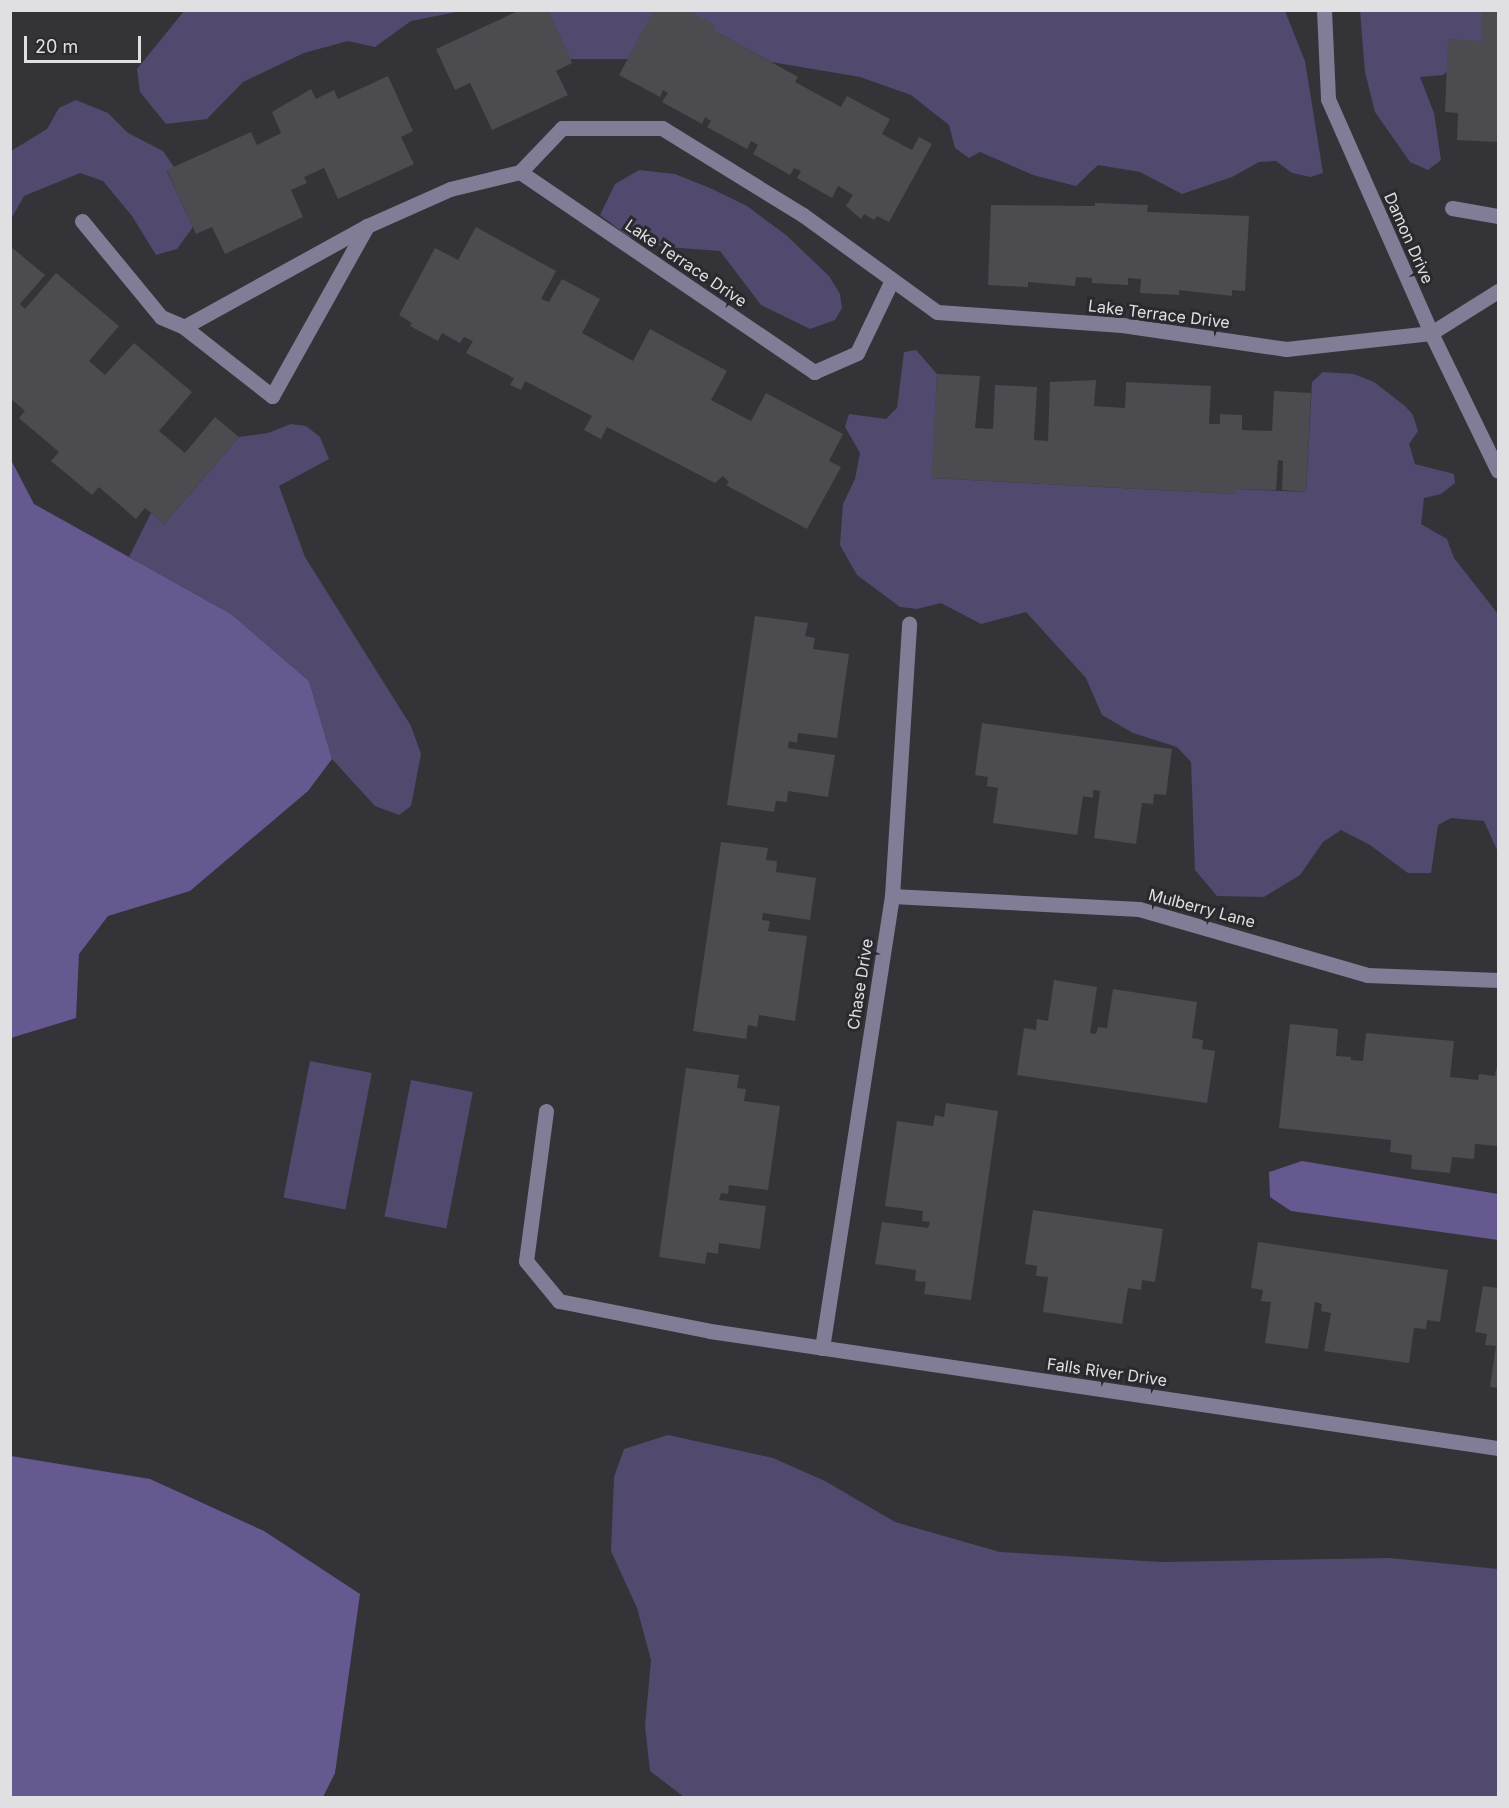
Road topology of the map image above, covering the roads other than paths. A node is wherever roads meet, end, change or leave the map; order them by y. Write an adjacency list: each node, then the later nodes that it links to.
1 (1324, 10): 10 (street, Damon Drive)
2 (520, 172): 6 (street); 7 (street, Lake Terrace Drive); 7 (street, Lake Terrace Drive)
3 (1452, 208): 4 (street)
4 (1498, 216)
5 (82, 221): 9 (street)
6 (367, 226): 9 (street); 9 (street)
7 (892, 280): 10 (street, Lake Terrace Drive)
8 (1498, 291): 10 (street)
9 (184, 327)
10 (1431, 333): 11 (street, Damon Drive)
11 (1498, 471)
12 (909, 624): 13 (street, Chase Drive)
13 (891, 896): 14 (street, Mulberry Lane); 16 (street, Chase Drive)
14 (1498, 980)
15 (546, 1111): 16 (street, Falls River Drive)
16 (822, 1348): 17 (street, Falls River Drive)
17 (1498, 1448)

